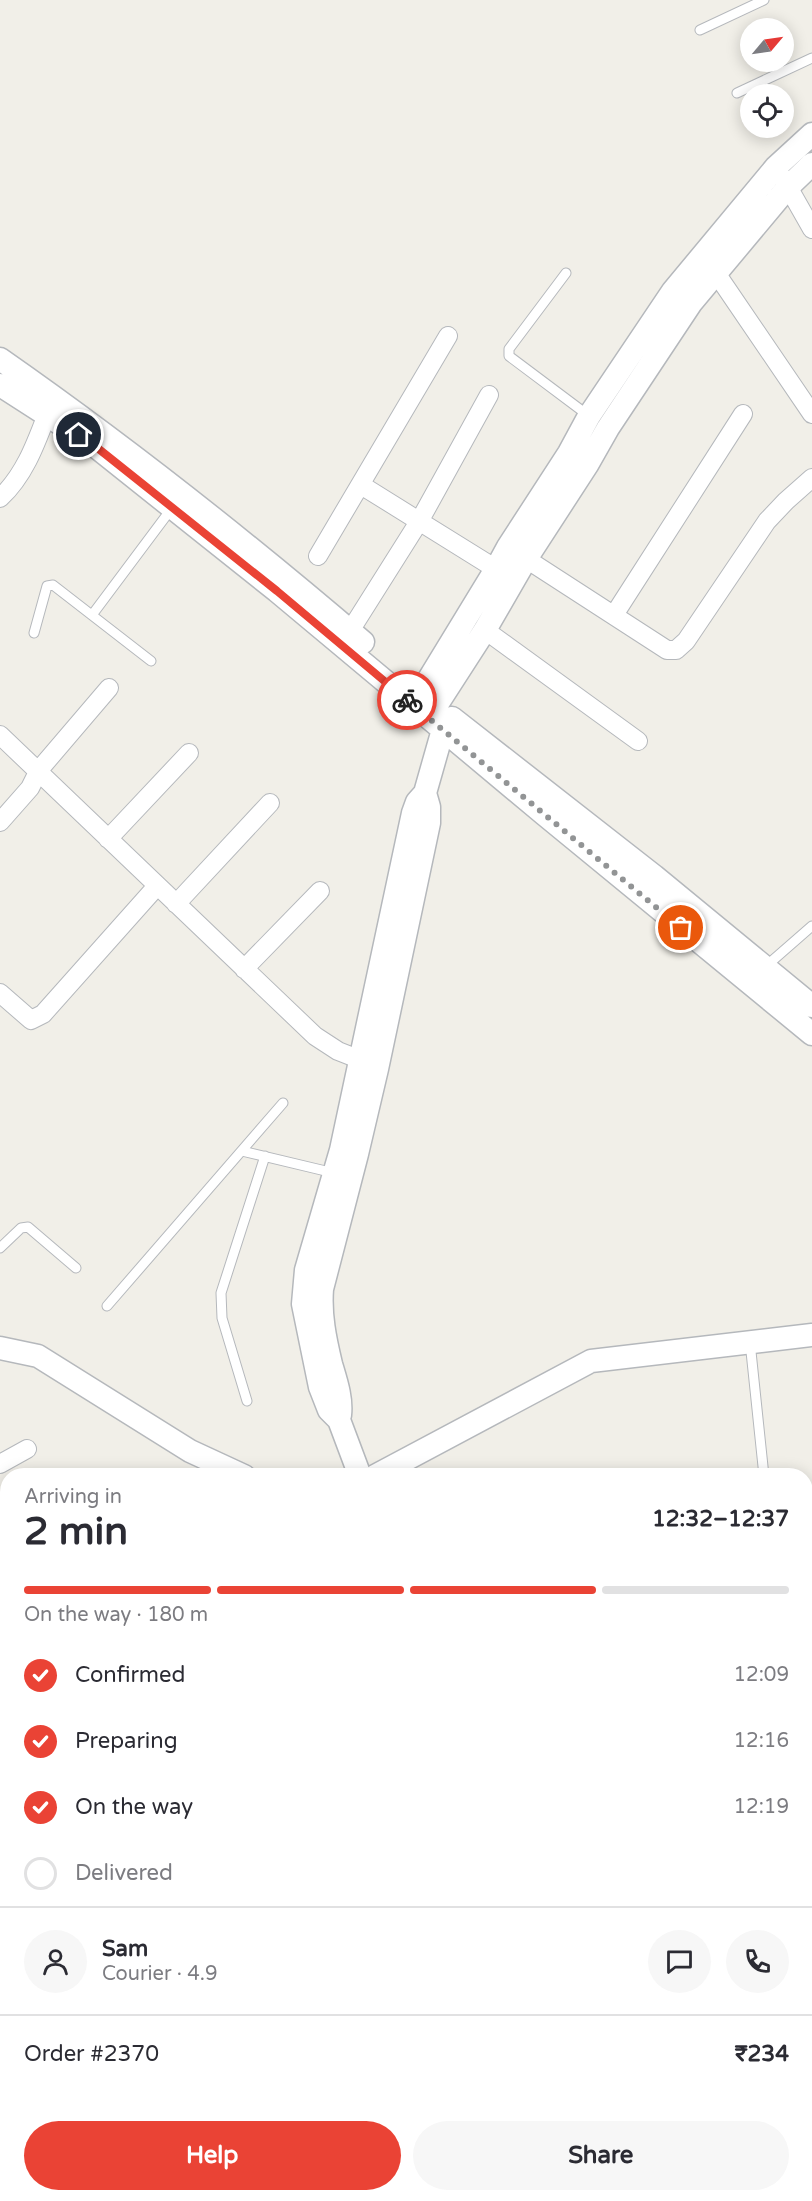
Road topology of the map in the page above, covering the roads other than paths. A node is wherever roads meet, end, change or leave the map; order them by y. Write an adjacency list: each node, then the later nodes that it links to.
1 (764, 0): 2 (lane)
2 (700, 30)
3 (812, 58): 4 (lane)
4 (737, 93)
5 (812, 134): 7 (street)
6 (812, 164): 8 (street)
7 (776, 166): 8 (street); 12 (street)
8 (788, 187): 9 (street); 11 (street)
9 (812, 229)
10 (566, 273): 20 (lane)
11 (716, 273): 12 (street); 19 (street)
12 (692, 285): 20 (street); 26 (street)
13 (448, 336): 22 (street)
14 (0, 359): 17 (street)
15 (0, 385): 17 (street)
16 (489, 395): 25 (street)
17 (50, 405): 23 (street); 24 (street)
18 (743, 414): 30 (street)
19 (812, 414)
20 (589, 416): 26 (street)
21 (812, 478): 30 (street)
22 (361, 484): 25 (street); 27 (street)
23 (0, 498)
24 (178, 501): 29 (lane); 32 (street); 36 (street)
25 (420, 520): 28 (street); 32 (street)
26 (517, 553): 28 (street); 30 (street); 31 (street)
27 (318, 556)
28 (496, 569): 36 (street)
29 (92, 615): 33 (lane); 34 (lane)
30 (614, 615)
31 (485, 630): 36 (street); 38 (street)
32 (350, 632): 36 (street)
33 (34, 633)
34 (151, 661)
35 (109, 688): 40 (street)
36 (437, 711): 49 (street); 53 (street)
37 (0, 735): 40 (street)
38 (638, 741)
39 (189, 753): 43 (street)
40 (39, 770): 42 (street); 43 (street)
41 (270, 803): 46 (street)
42 (0, 822)
43 (108, 838): 44 (street)
44 (157, 886): 46 (street); 50 (street)
45 (320, 891): 48 (street)
46 (176, 904): 48 (street)
47 (812, 926): 49 (lane)
48 (244, 969): 53 (street)
49 (755, 975): 51 (street); 52 (street)
50 (0, 993)
51 (812, 1006)
52 (812, 1034)
53 (369, 1063): 57 (street); 65 (street)
54 (283, 1103): 55 (lane)
55 (242, 1151): 56 (lane); 60 (lane)
56 (265, 1156): 57 (lane); 64 (lane)
57 (334, 1173): 65 (street)
58 (0, 1248): 59 (lane)
59 (76, 1268)
60 (107, 1306)
61 (812, 1335): 62 (street)
62 (750, 1342): 70 (street); 71 (lane)
63 (0, 1348): 68 (street)
64 (247, 1401)
65 (339, 1420): 69 (street)
66 (27, 1449): 67 (street)
67 (0, 1464)
68 (227, 1468)
69 (357, 1468)
70 (390, 1468)
71 (763, 1468)

